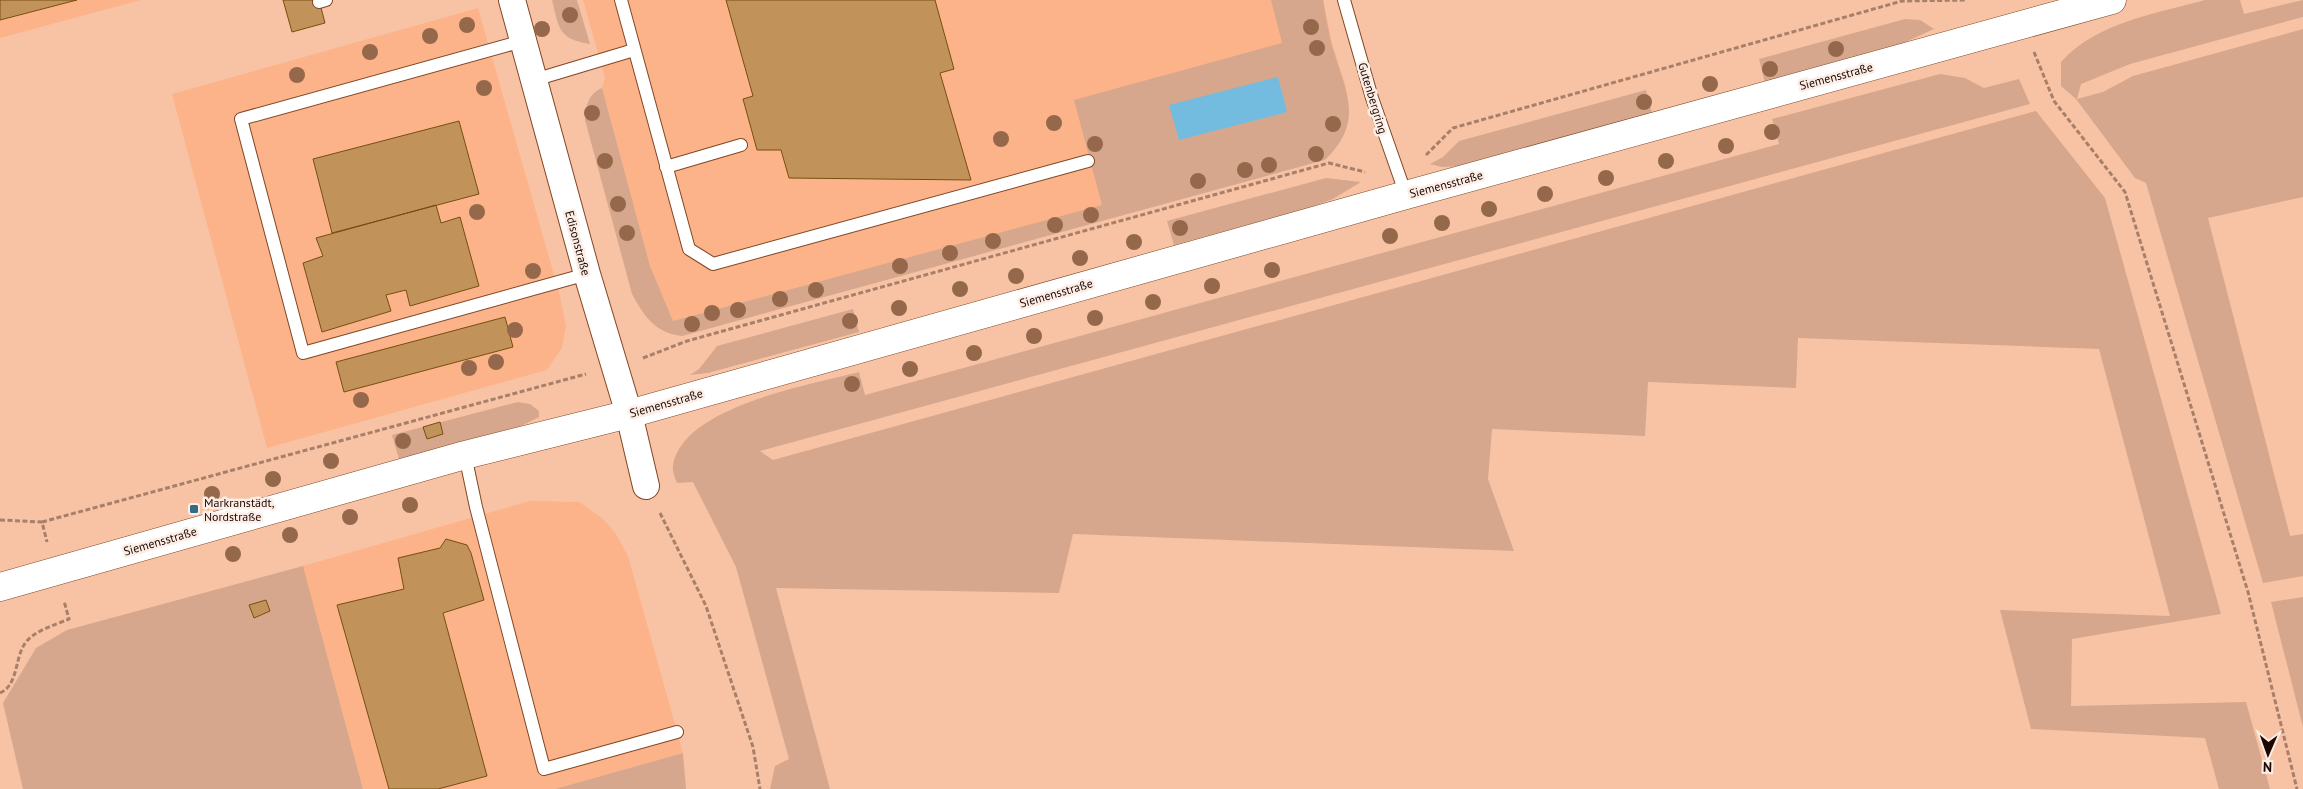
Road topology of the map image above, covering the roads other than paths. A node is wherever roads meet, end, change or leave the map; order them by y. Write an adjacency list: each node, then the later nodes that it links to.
1 (512, 0): 5 (street, Edisonstraße)
2 (621, 0): 6 (lane)
3 (1344, 0): 11 (lane, Gutenbergring)
4 (2112, 0): 11 (street, Siemensstraße)
5 (523, 41): 7 (street, Edisonstraße); 12 (lane)
6 (634, 50): 7 (lane); 10 (lane)
7 (534, 80): 12 (street, Edisonstraße)
8 (741, 145): 10 (lane)
9 (1088, 161): 10 (lane)
10 (666, 167)
11 (1406, 195): 13 (street, Siemensstraße)
12 (587, 274): 13 (street, Edisonstraße)
13 (629, 414): 14 (street, Siemensstraße); 15 (street, Edisonstraße)
14 (465, 454): 16 (street, Siemensstraße); 17 (lane)
15 (646, 486)
16 (0, 586)
17 (677, 732)

